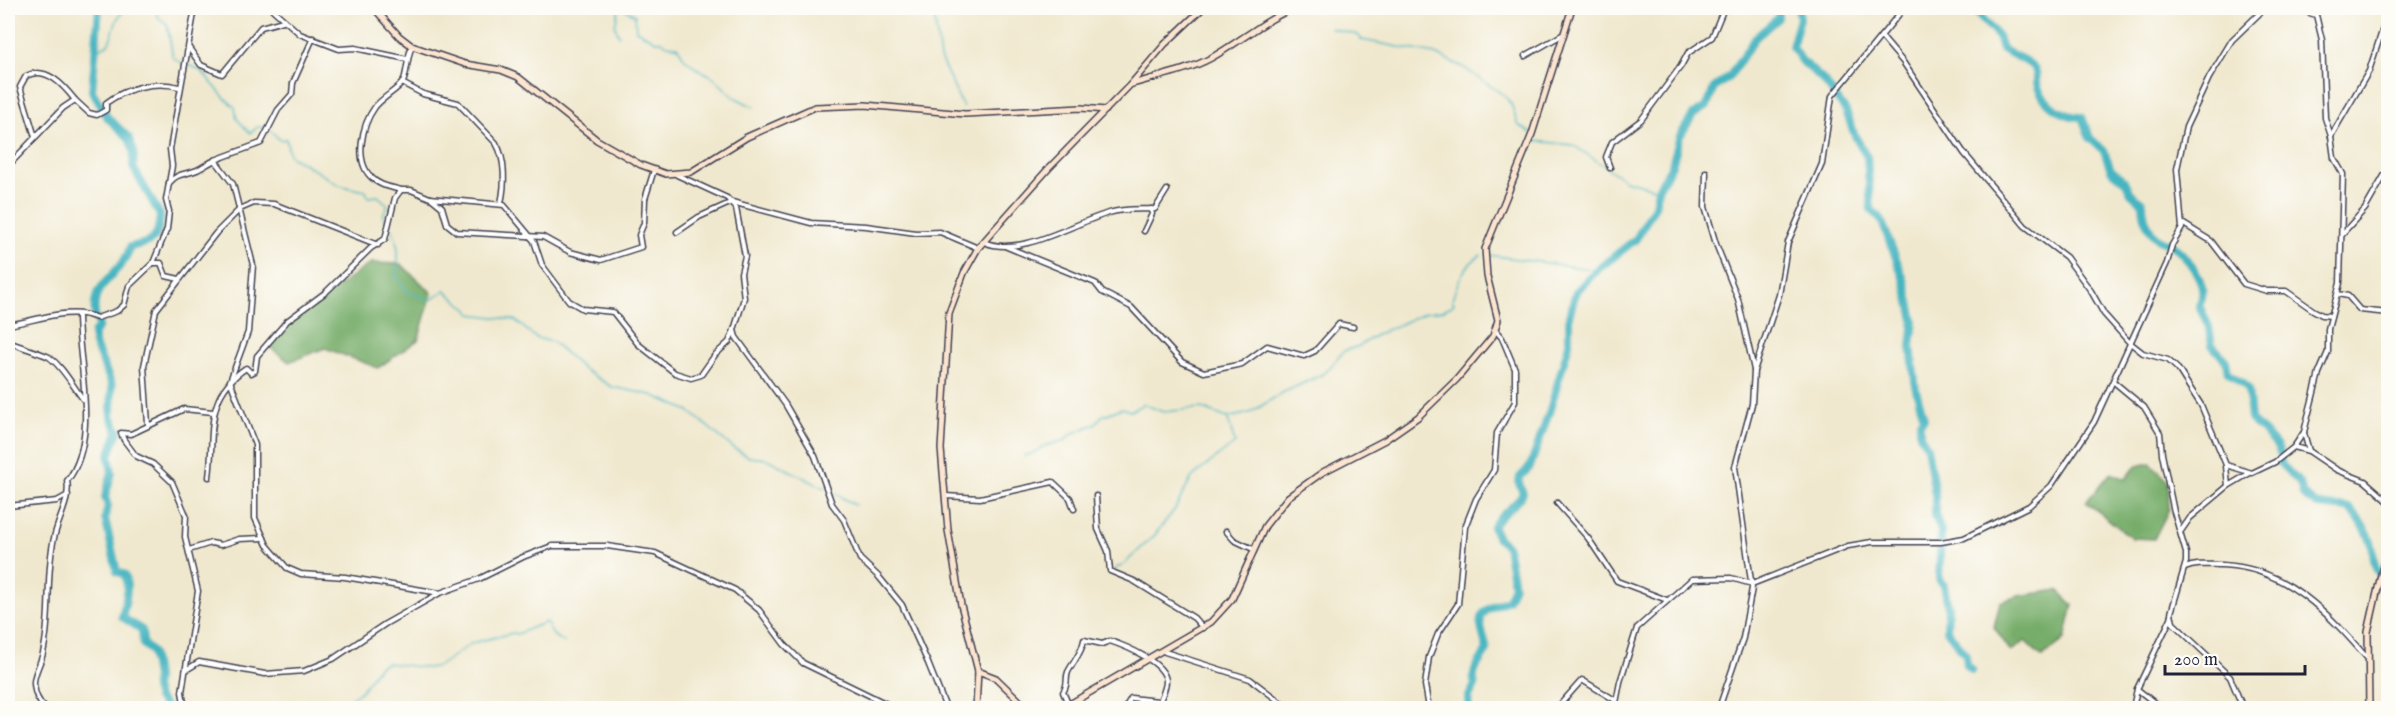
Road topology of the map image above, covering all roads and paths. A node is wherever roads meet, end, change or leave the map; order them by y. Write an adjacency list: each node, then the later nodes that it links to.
1 (195, 8): 16 (street)
2 (271, 8): 12 (street)
3 (375, 8): 17 (street)
4 (1203, 8): 21 (street)
5 (1294, 8): 21 (street)
6 (1572, 8): 13 (street)
7 (1724, 8): 29 (street)
8 (1904, 8): 14 (street)
9 (2265, 8): 42 (street)
10 (2294, 8): 25 (street)
11 (2388, 13): 25 (street)
12 (283, 21): 15 (street); 16 (street)
13 (1562, 35): 18 (street); 60 (street)
14 (1881, 36): 62 (street); 63 (street)
15 (313, 38): 19 (street); 27 (street)
16 (187, 44): 22 (street)
17 (412, 46): 19 (street); 30 (street)
18 (1525, 56)
19 (407, 59): 20 (street)
20 (402, 83): 35 (street); 39 (street)
21 (1131, 84): 24 (street)
22 (179, 87): 23 (street); 34 (street)
23 (75, 100): 26 (street); 26 (street)
24 (1106, 110): 33 (street); 47 (street)
25 (2331, 136): 45 (street)
26 (35, 137): 28 (street)
27 (215, 160): 34 (street); 40 (street)
28 (8, 166)
29 (1610, 168)
30 (654, 170): 33 (street); 46 (street)
31 (2388, 170): 45 (street)
32 (1706, 172): 63 (street)
33 (677, 175): 38 (street)
34 (169, 183): 51 (street)
35 (401, 190): 37 (street); 48 (street)
36 (1167, 190): 41 (street)
37 (430, 198): 39 (street); 46 (street)
38 (732, 202): 44 (street); 50 (street); 59 (street)
39 (501, 203): 46 (street)
40 (240, 209): 48 (street); 52 (street); 64 (street)
41 (1151, 209): 43 (street); 49 (street)
42 (2182, 223): 56 (street); 62 (street)
43 (1144, 231)
44 (678, 232)
45 (2341, 235): 53 (street)
46 (529, 236): 59 (street)
47 (984, 242): 49 (street); 50 (street)
48 (378, 244): 64 (street)
49 (1006, 247): 58 (street)
50 (978, 248): 77 (street)
51 (153, 263): 52 (street); 55 (street)
52 (179, 279): 68 (street)
53 (2338, 294): 54 (street); 56 (street)
54 (2388, 313)
55 (78, 315): 57 (street); 66 (street)
56 (2331, 316): 69 (street)
57 (8, 325)
58 (1353, 327)
59 (734, 330): 108 (street)
60 (1496, 332): 87 (street); 114 (street)
61 (8, 342): 66 (street)
62 (2129, 342): 65 (street); 72 (street)
63 (1754, 371): 91 (street)
64 (230, 381): 67 (street); 85 (street)
65 (2114, 382): 84 (street); 91 (street)
66 (84, 400): 76 (street)
67 (213, 412): 68 (street); 74 (street)
68 (148, 424): 88 (street)
69 (2304, 432): 70 (street); 71 (street)
70 (2294, 447): 71 (street); 73 (street)
71 (2309, 451): 79 (street)
72 (2226, 465): 73 (street); 75 (street)
73 (2251, 472): 75 (street)
74 (208, 477)
75 (2228, 486): 84 (street)
76 (70, 493): 81 (street); 105 (street)
77 (944, 496): 82 (street); 100 (street)
78 (1096, 496): 95 (street)
79 (2388, 501)
80 (1557, 503): 93 (street)
81 (8, 506)
82 (1074, 509)
83 (1226, 531): 87 (street)
84 (2181, 532): 89 (street)
85 (264, 538): 88 (street); 92 (street)
86 (2388, 544): 90 (street)
87 (1253, 549): 95 (street)
88 (189, 550): 99 (street)
89 (2184, 568): 94 (street); 98 (street)
90 (2386, 572): 98 (street)
91 (1752, 584): 93 (street); 117 (street)
92 (440, 593): 99 (street); 107 (street)
93 (1667, 600): 102 (street)
94 (2171, 618): 101 (street); 120 (street)
95 (1204, 628): 96 (street)
96 (1165, 652): 97 (street); 113 (street)
97 (1151, 659): 103 (street); 104 (street); 104 (street)
98 (2368, 659): 121 (street)
99 (186, 670): 106 (street)
100 (978, 671): 109 (street); 110 (street)
101 (2137, 689): 118 (street); 119 (street)
102 (1615, 700): 115 (street); 116 (street)
103 (1158, 701): 111 (street); 112 (street)
104 (1067, 707)
105 (45, 708)
106 (185, 708)
107 (895, 708)
108 (946, 708)
109 (976, 708)
110 (1028, 708)
111 (1125, 708)
112 (1158, 708)
113 (1288, 708)
114 (1429, 708)
115 (1557, 708)
116 (1616, 708)
117 (1719, 708)
118 (2133, 708)
119 (2161, 708)
120 (2243, 708)
121 (2369, 708)

